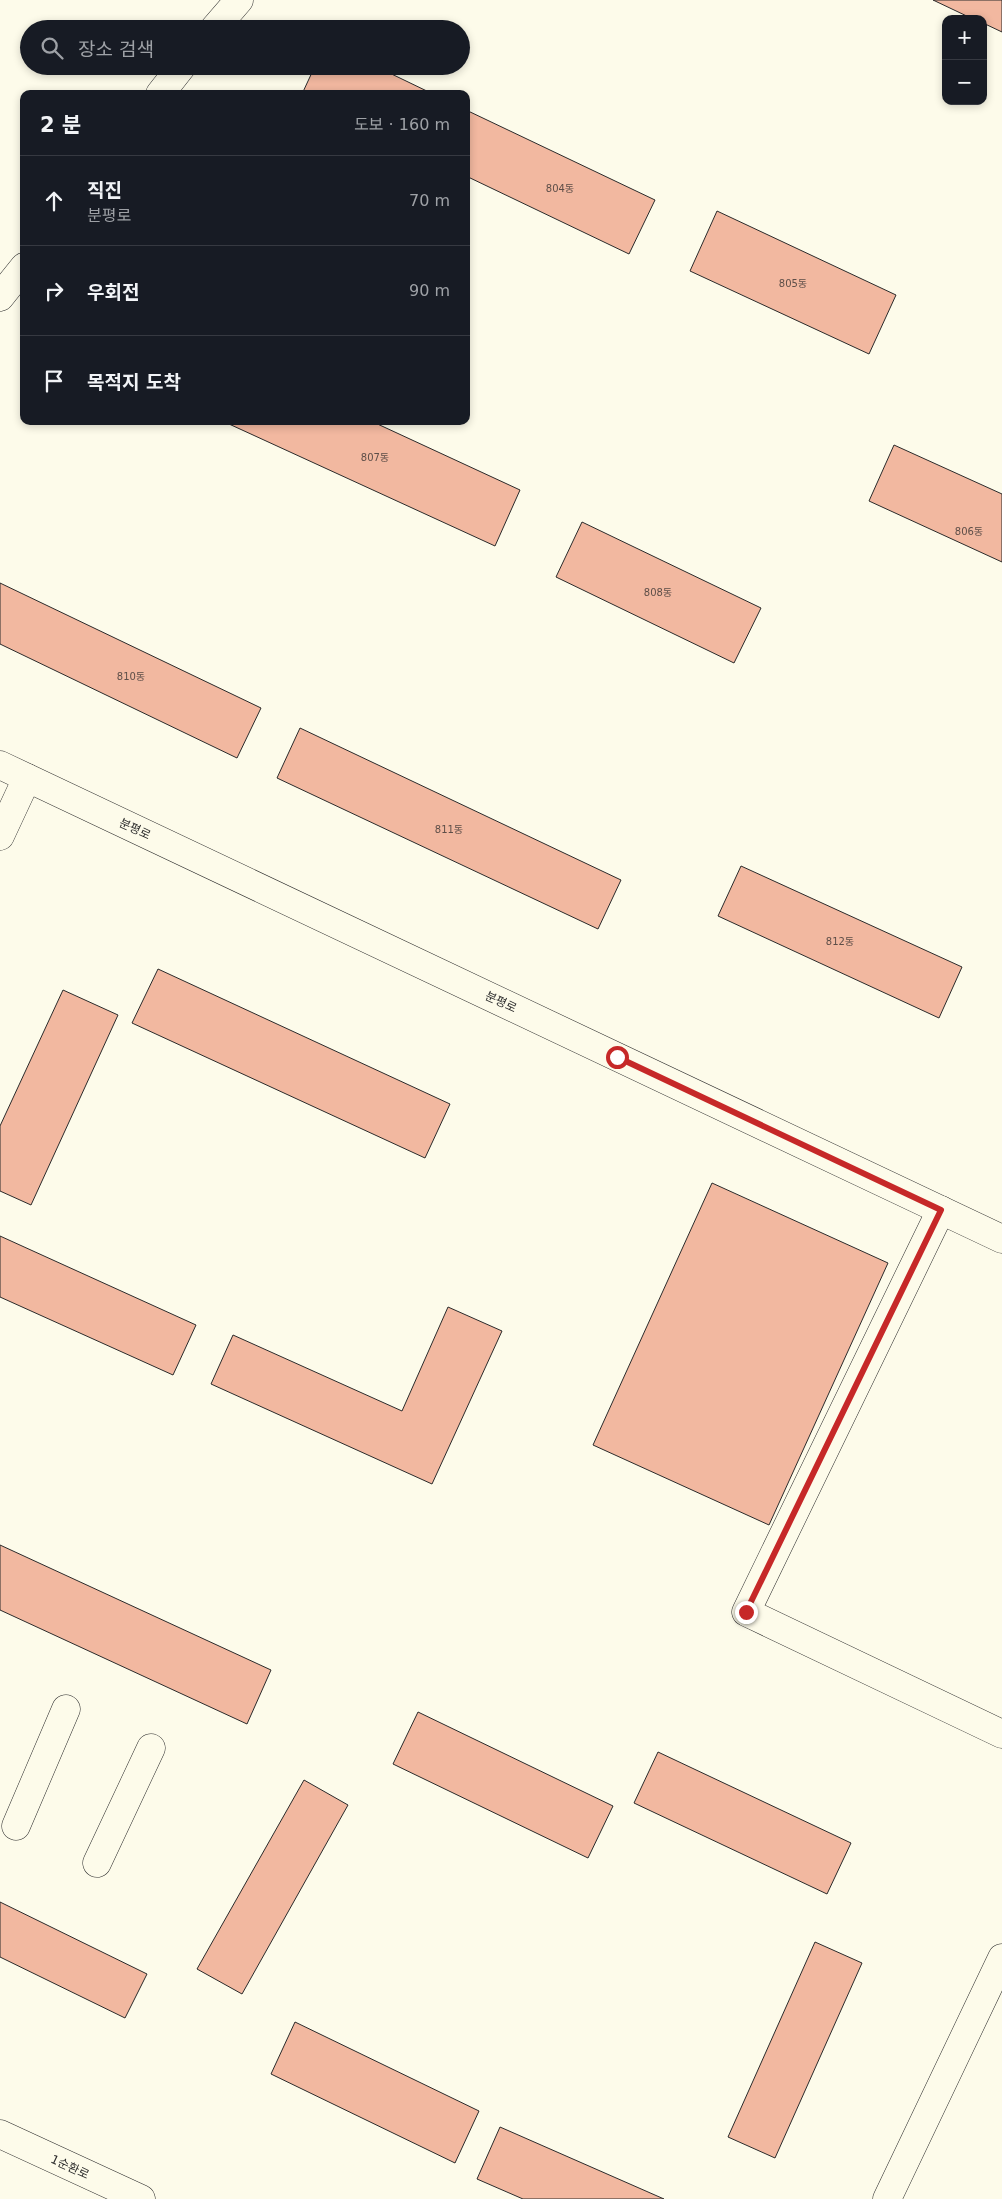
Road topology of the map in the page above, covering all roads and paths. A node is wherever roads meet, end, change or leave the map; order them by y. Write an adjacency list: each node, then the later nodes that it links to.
1 (239, 0): 2 (street)
2 (222, 20)
3 (175, 75): 4 (street)
4 (163, 90)
5 (20, 272): 6 (street)
6 (0, 297)
7 (0, 765): 8 (street, 분평로)
8 (27, 778): 9 (street); 10 (street, 분평로)
9 (0, 836)
10 (941, 1210): 11 (street, 분평로); 13 (street)
11 (1002, 1239)
12 (66, 1709): 15 (street)
13 (1002, 1734)
14 (151, 1748): 16 (street)
15 (16, 1826)
16 (97, 1863)
17 (1002, 1958): 20 (street)
18 (0, 2134): 19 (street, 1순환로)
19 (141, 2199)
20 (887, 2199)

